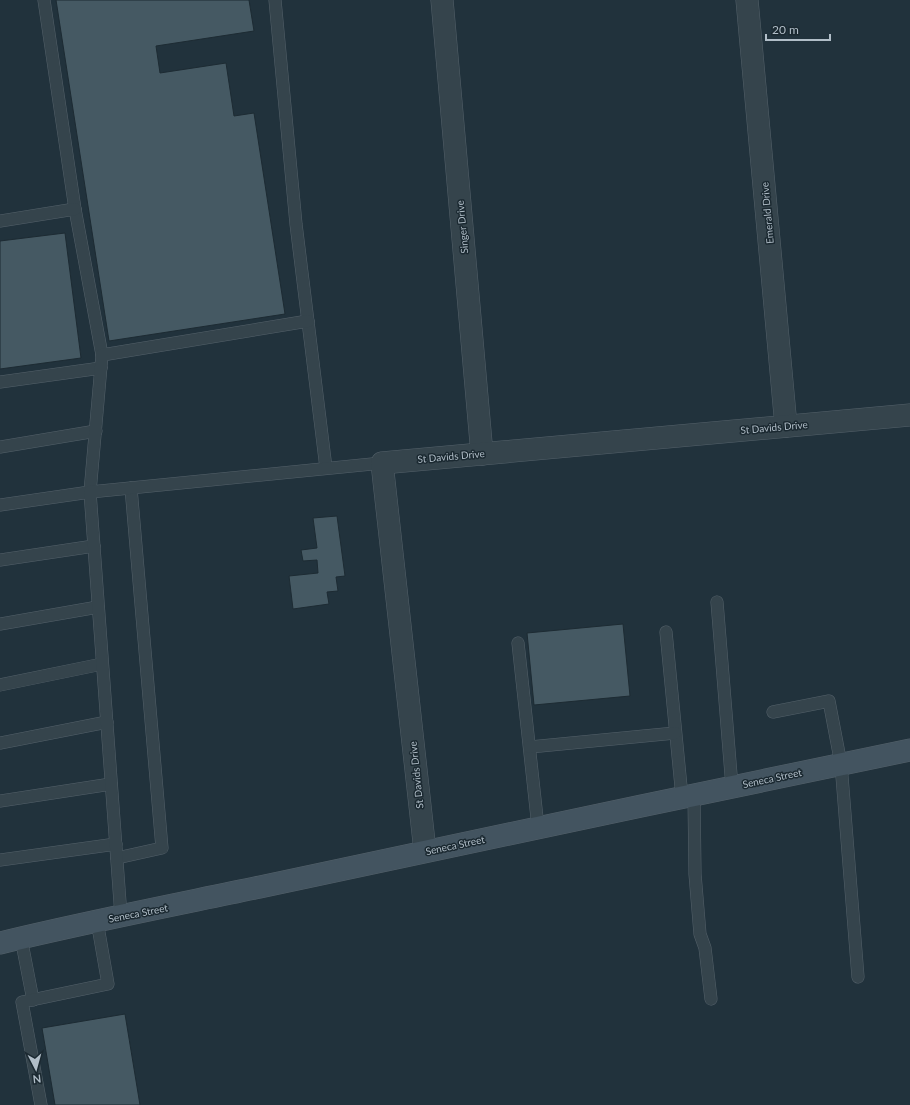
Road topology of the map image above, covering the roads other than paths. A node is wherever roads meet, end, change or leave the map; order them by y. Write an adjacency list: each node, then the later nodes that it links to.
1 (44, 0): 5 (lane)
2 (276, 0): 7 (lane)
3 (442, 0): 15 (street, Singer Drive)
4 (747, 0): 12 (street, Emerald Drive)
5 (75, 209): 6 (lane); 8 (lane)
6 (0, 221)
7 (308, 322): 8 (lane); 17 (lane)
8 (102, 356): 9 (lane)
9 (101, 368): 10 (lane); 13 (lane)
10 (0, 382)
11 (910, 415): 12 (street, St Davids Drive)
12 (786, 426): 15 (street, St Davids Drive)
13 (96, 431): 14 (lane); 19 (lane)
14 (0, 447)
15 (482, 454): 16 (street, St Davids Drive)
16 (382, 463): 17 (lane); 43 (street, St Davids Drive)
17 (326, 468): 18 (lane)
18 (131, 488): 19 (lane); 44 (lane)
19 (90, 492): 20 (lane); 21 (lane)
20 (0, 505)
21 (94, 546): 22 (lane); 24 (lane)
22 (0, 560)
23 (717, 602): 38 (lane)
24 (98, 607): 25 (lane); 28 (lane)
25 (0, 624)
26 (666, 632): 32 (lane)
27 (518, 644): 34 (lane)
28 (102, 664): 29 (lane); 31 (lane)
29 (0, 684)
30 (773, 712): 36 (lane)
31 (106, 722): 33 (lane); 37 (lane)
32 (675, 733): 34 (lane); 39 (lane)
33 (0, 743)
34 (530, 747): 41 (lane)
35 (910, 750): 36 (street, Seneca Street)
36 (842, 764): 38 (street, Seneca Street); 50 (lane)
37 (111, 784): 40 (lane); 42 (lane)
38 (732, 787): 39 (street, Seneca Street)
39 (688, 796): 41 (street, Seneca Street); 51 (lane)
40 (0, 801)
41 (538, 827): 43 (street, Seneca Street)
42 (116, 844): 44 (lane); 45 (lane)
43 (424, 851): 46 (street, Seneca Street)
44 (117, 858): 46 (lane)
45 (0, 860)
46 (121, 916): 47 (street, Seneca Street)
47 (97, 921): 48 (street, Seneca Street); 52 (lane)
48 (21, 938): 49 (street, Seneca Street); 52 (lane)
49 (0, 943)
50 (858, 977)
51 (711, 999)
52 (33, 1000): 53 (lane)
53 (41, 1105)

